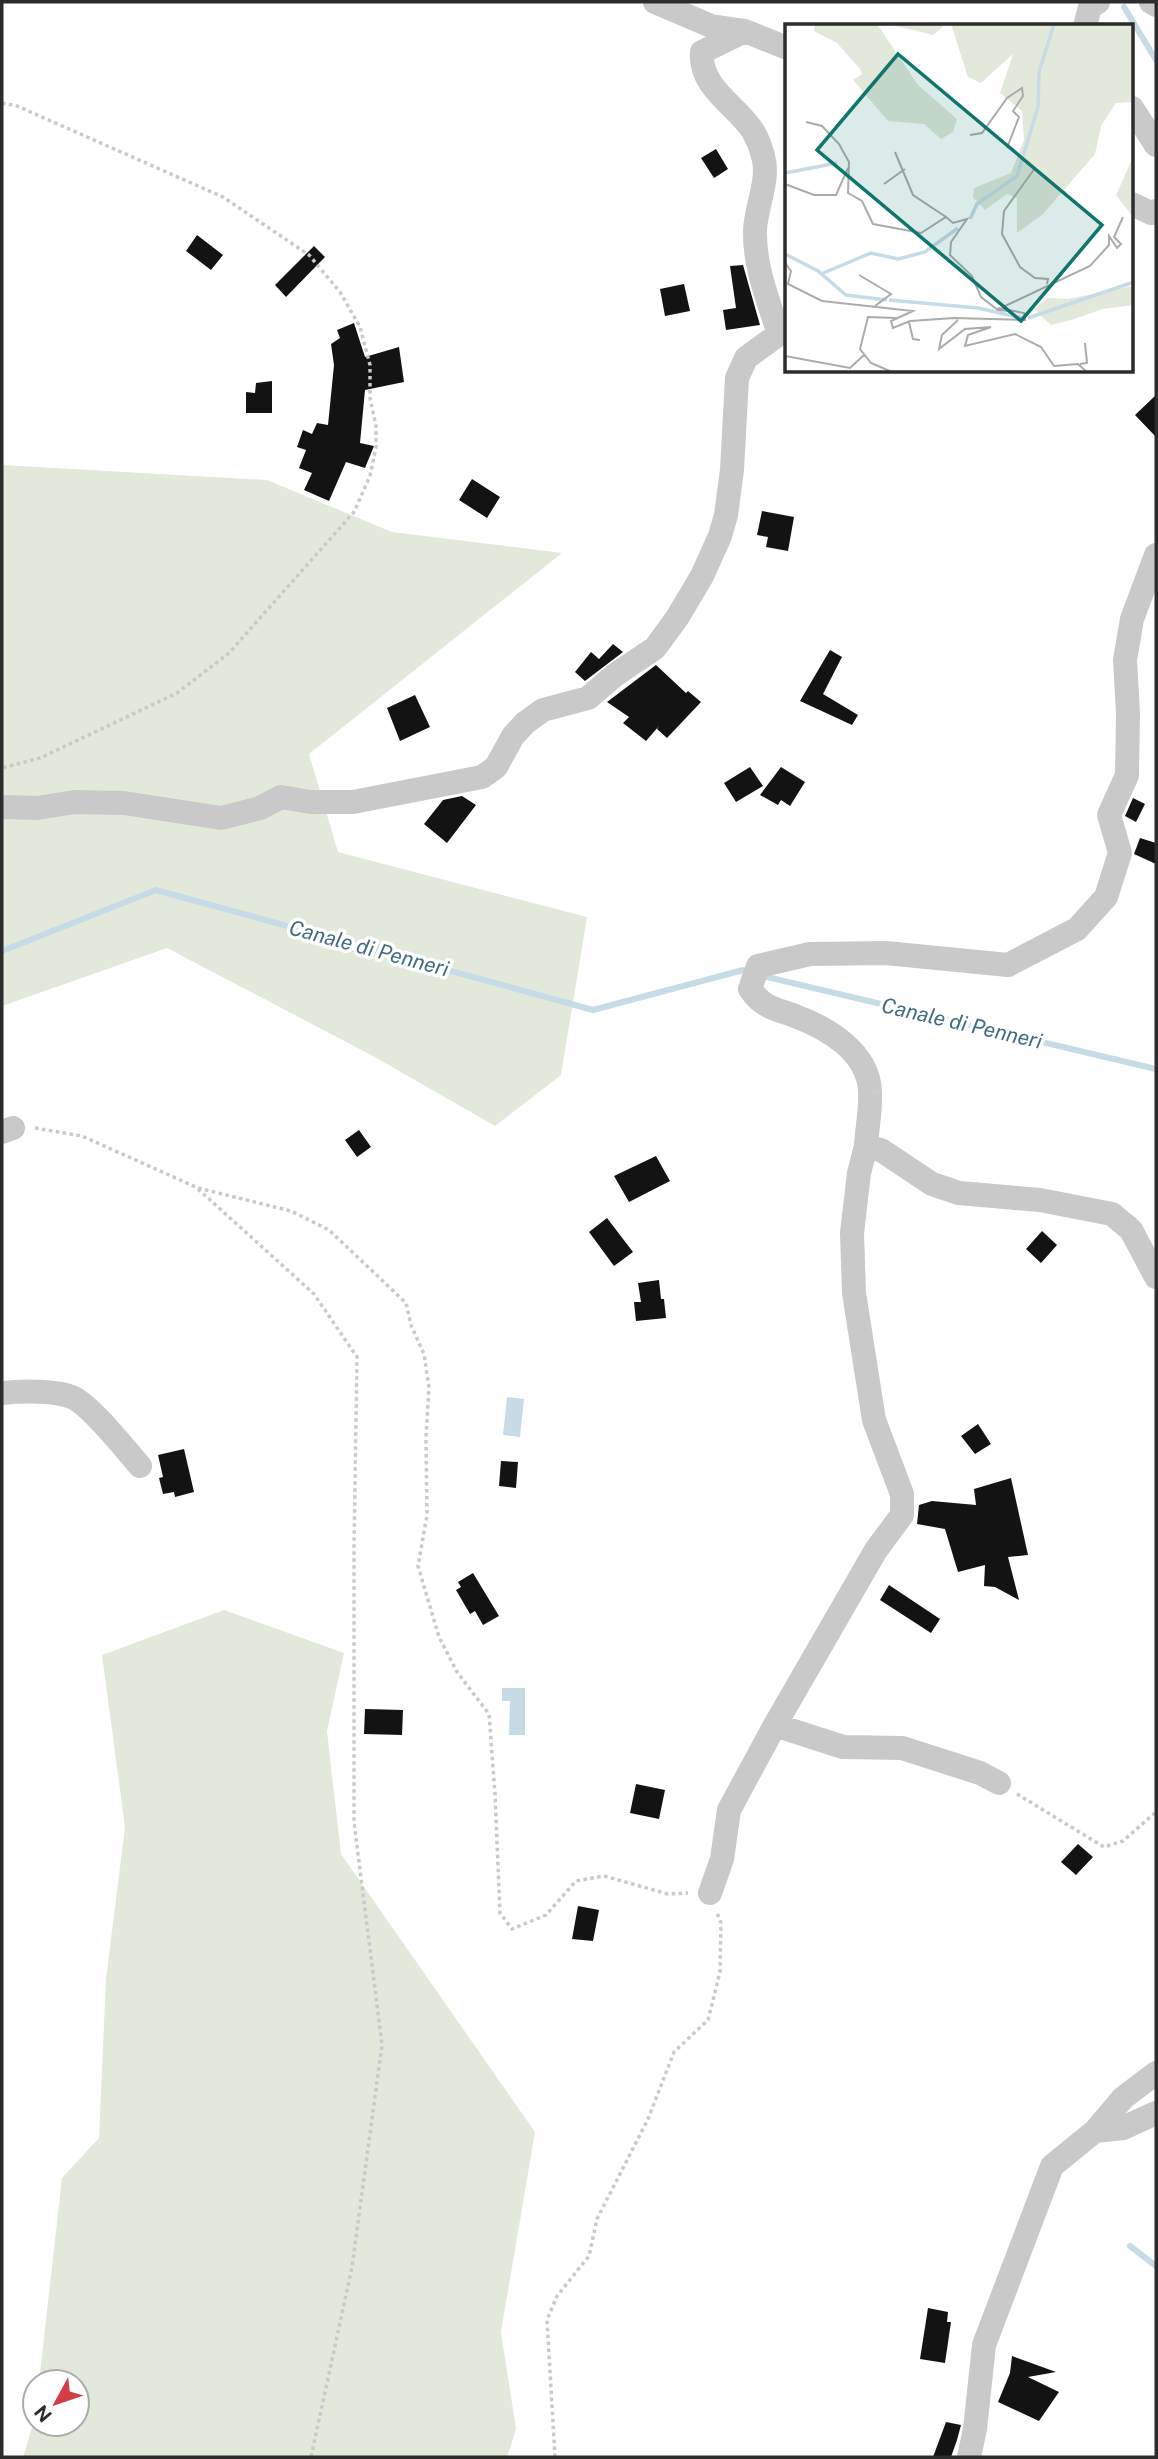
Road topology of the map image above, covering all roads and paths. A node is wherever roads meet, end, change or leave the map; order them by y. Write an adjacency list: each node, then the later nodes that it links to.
1 (655, 2): 6 (street)
2 (1098, 2): 5 (street)
3 (1151, 2): 4 (street)
4 (1156, 5)
5 (1086, 24)
6 (745, 31): 7 (street); 15 (street)
7 (785, 47)
8 (2, 103): 14 (path)
9 (1134, 111): 10 (street)
10 (1156, 145)
11 (1134, 205): 12 (street)
12 (1156, 211)
13 (1156, 555): 17 (street)
14 (2, 768)
15 (2, 807)
16 (7, 1130): 18 (path)
17 (866, 1146): 19 (street); 22 (street)
18 (198, 1188): 25 (path); 29 (path)
19 (1156, 1277)
20 (2, 1393): 21 (street)
21 (140, 1466)
22 (775, 1725): 23 (street); 25 (street)
23 (999, 1783): 24 (path)
24 (1156, 1812)
25 (710, 1893): 30 (path)
26 (1156, 2073): 28 (street)
27 (1156, 2113): 28 (street)
28 (1095, 2132): 31 (street)
29 (311, 2457)
30 (555, 2457)
31 (969, 2457)

